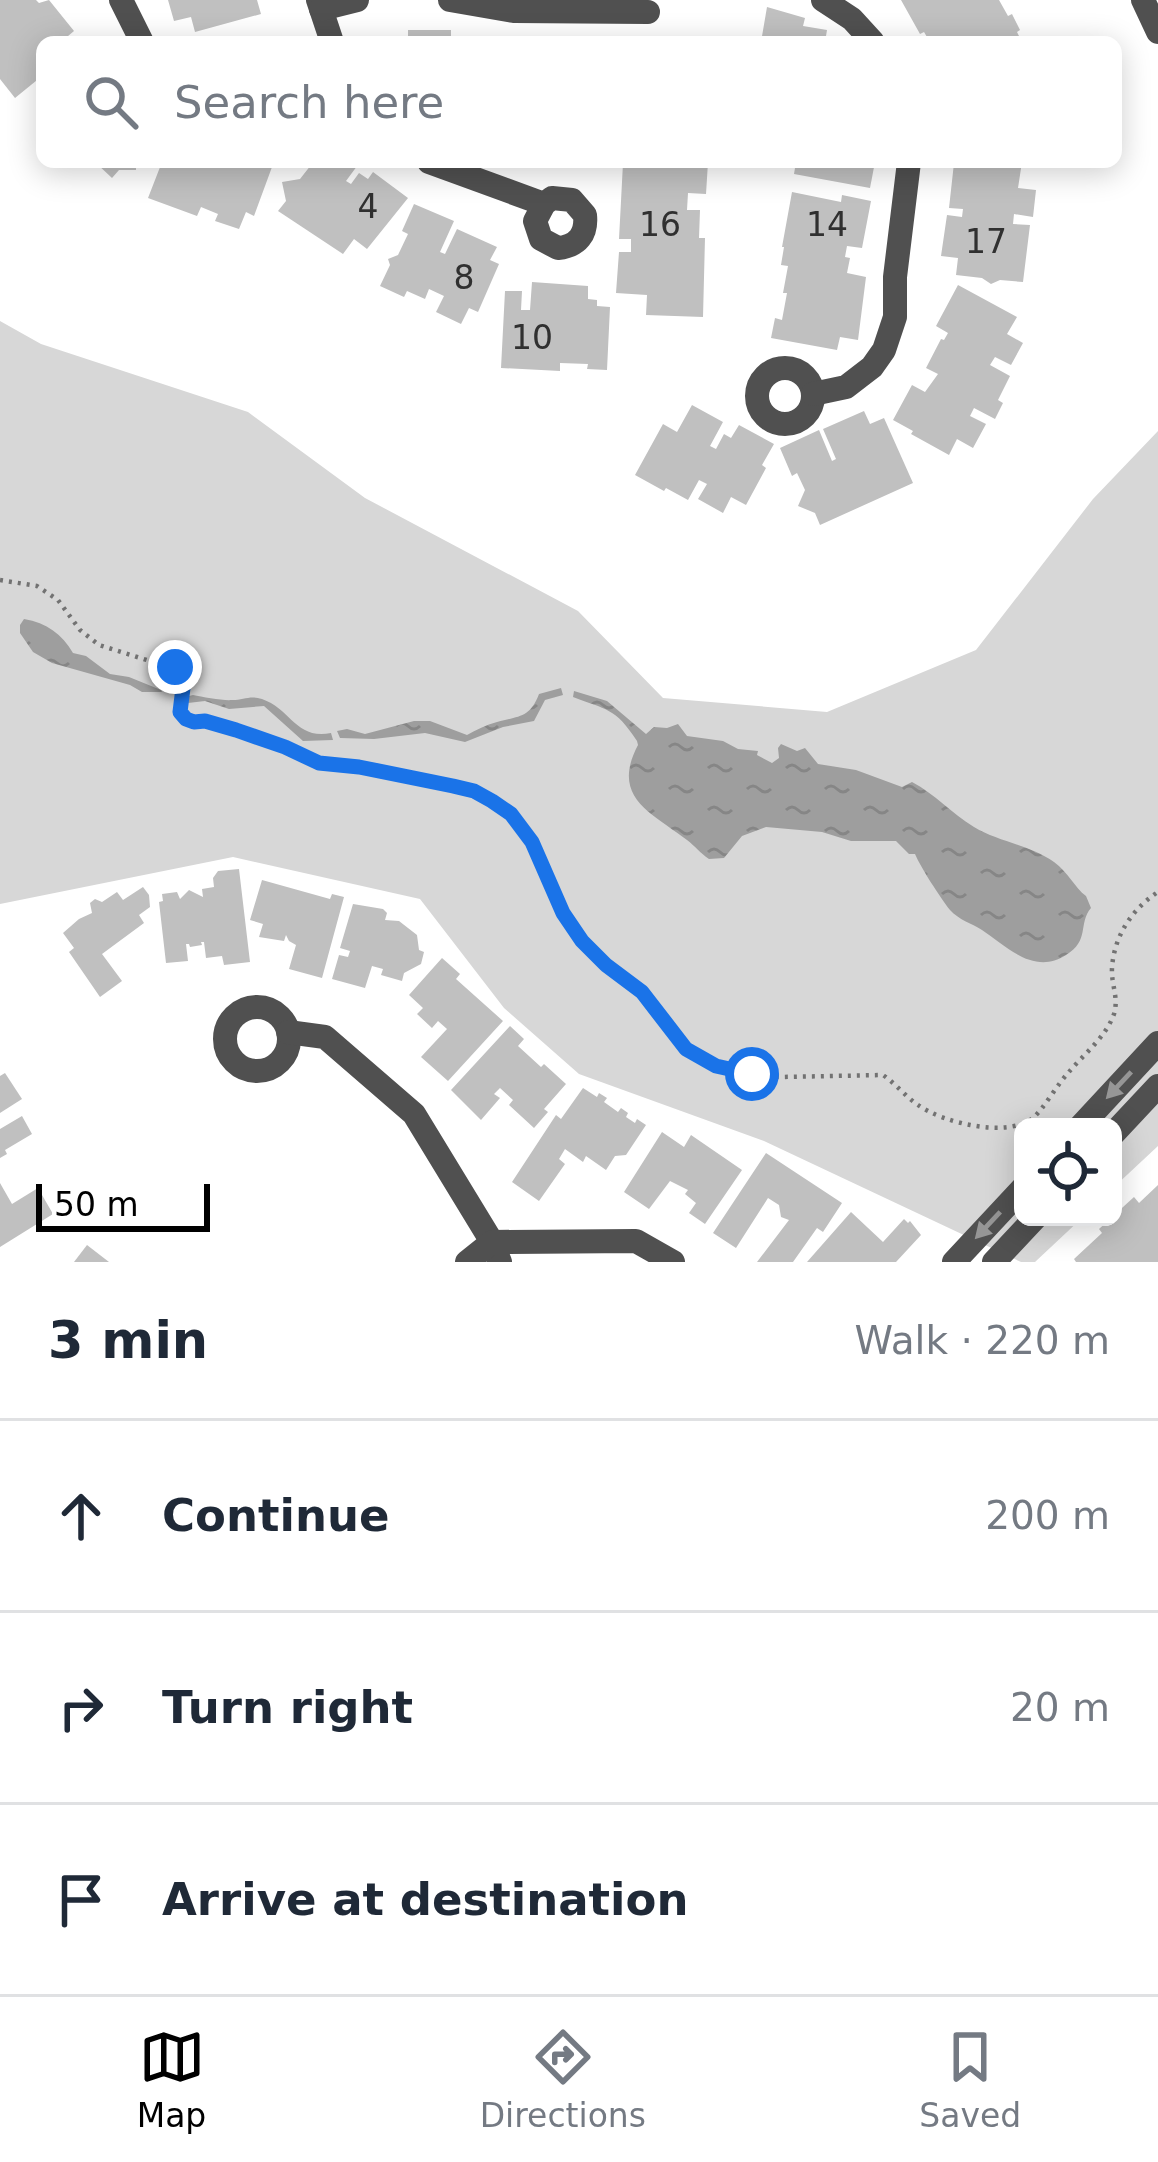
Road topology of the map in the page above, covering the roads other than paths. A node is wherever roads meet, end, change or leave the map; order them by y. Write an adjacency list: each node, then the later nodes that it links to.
1 (122, 0): 9 (street)
2 (357, 0): 6 (street)
3 (450, 0): 7 (street)
4 (823, 0): 11 (street)
5 (1143, 0): 8 (street)
6 (319, 5): 10 (street)
7 (648, 12)
8 (1158, 32)
9 (139, 36)
10 (330, 36)
11 (867, 36)
12 (445, 168): 14 (street)
13 (908, 168): 15 (street)
14 (544, 204)
15 (813, 394)
16 (288, 1032): 23 (street)
17 (1158, 1043): 19 (street, one-way to 19)
18 (1158, 1086): 20 (street)
19 (1088, 1118)
20 (1122, 1125)
21 (1014, 1198): 26 (street, one-way to 26)
22 (1028, 1226): 27 (street)
23 (496, 1252): 24 (street); 25 (street)
24 (467, 1262)
25 (673, 1262)
26 (954, 1262)
27 (994, 1262)

